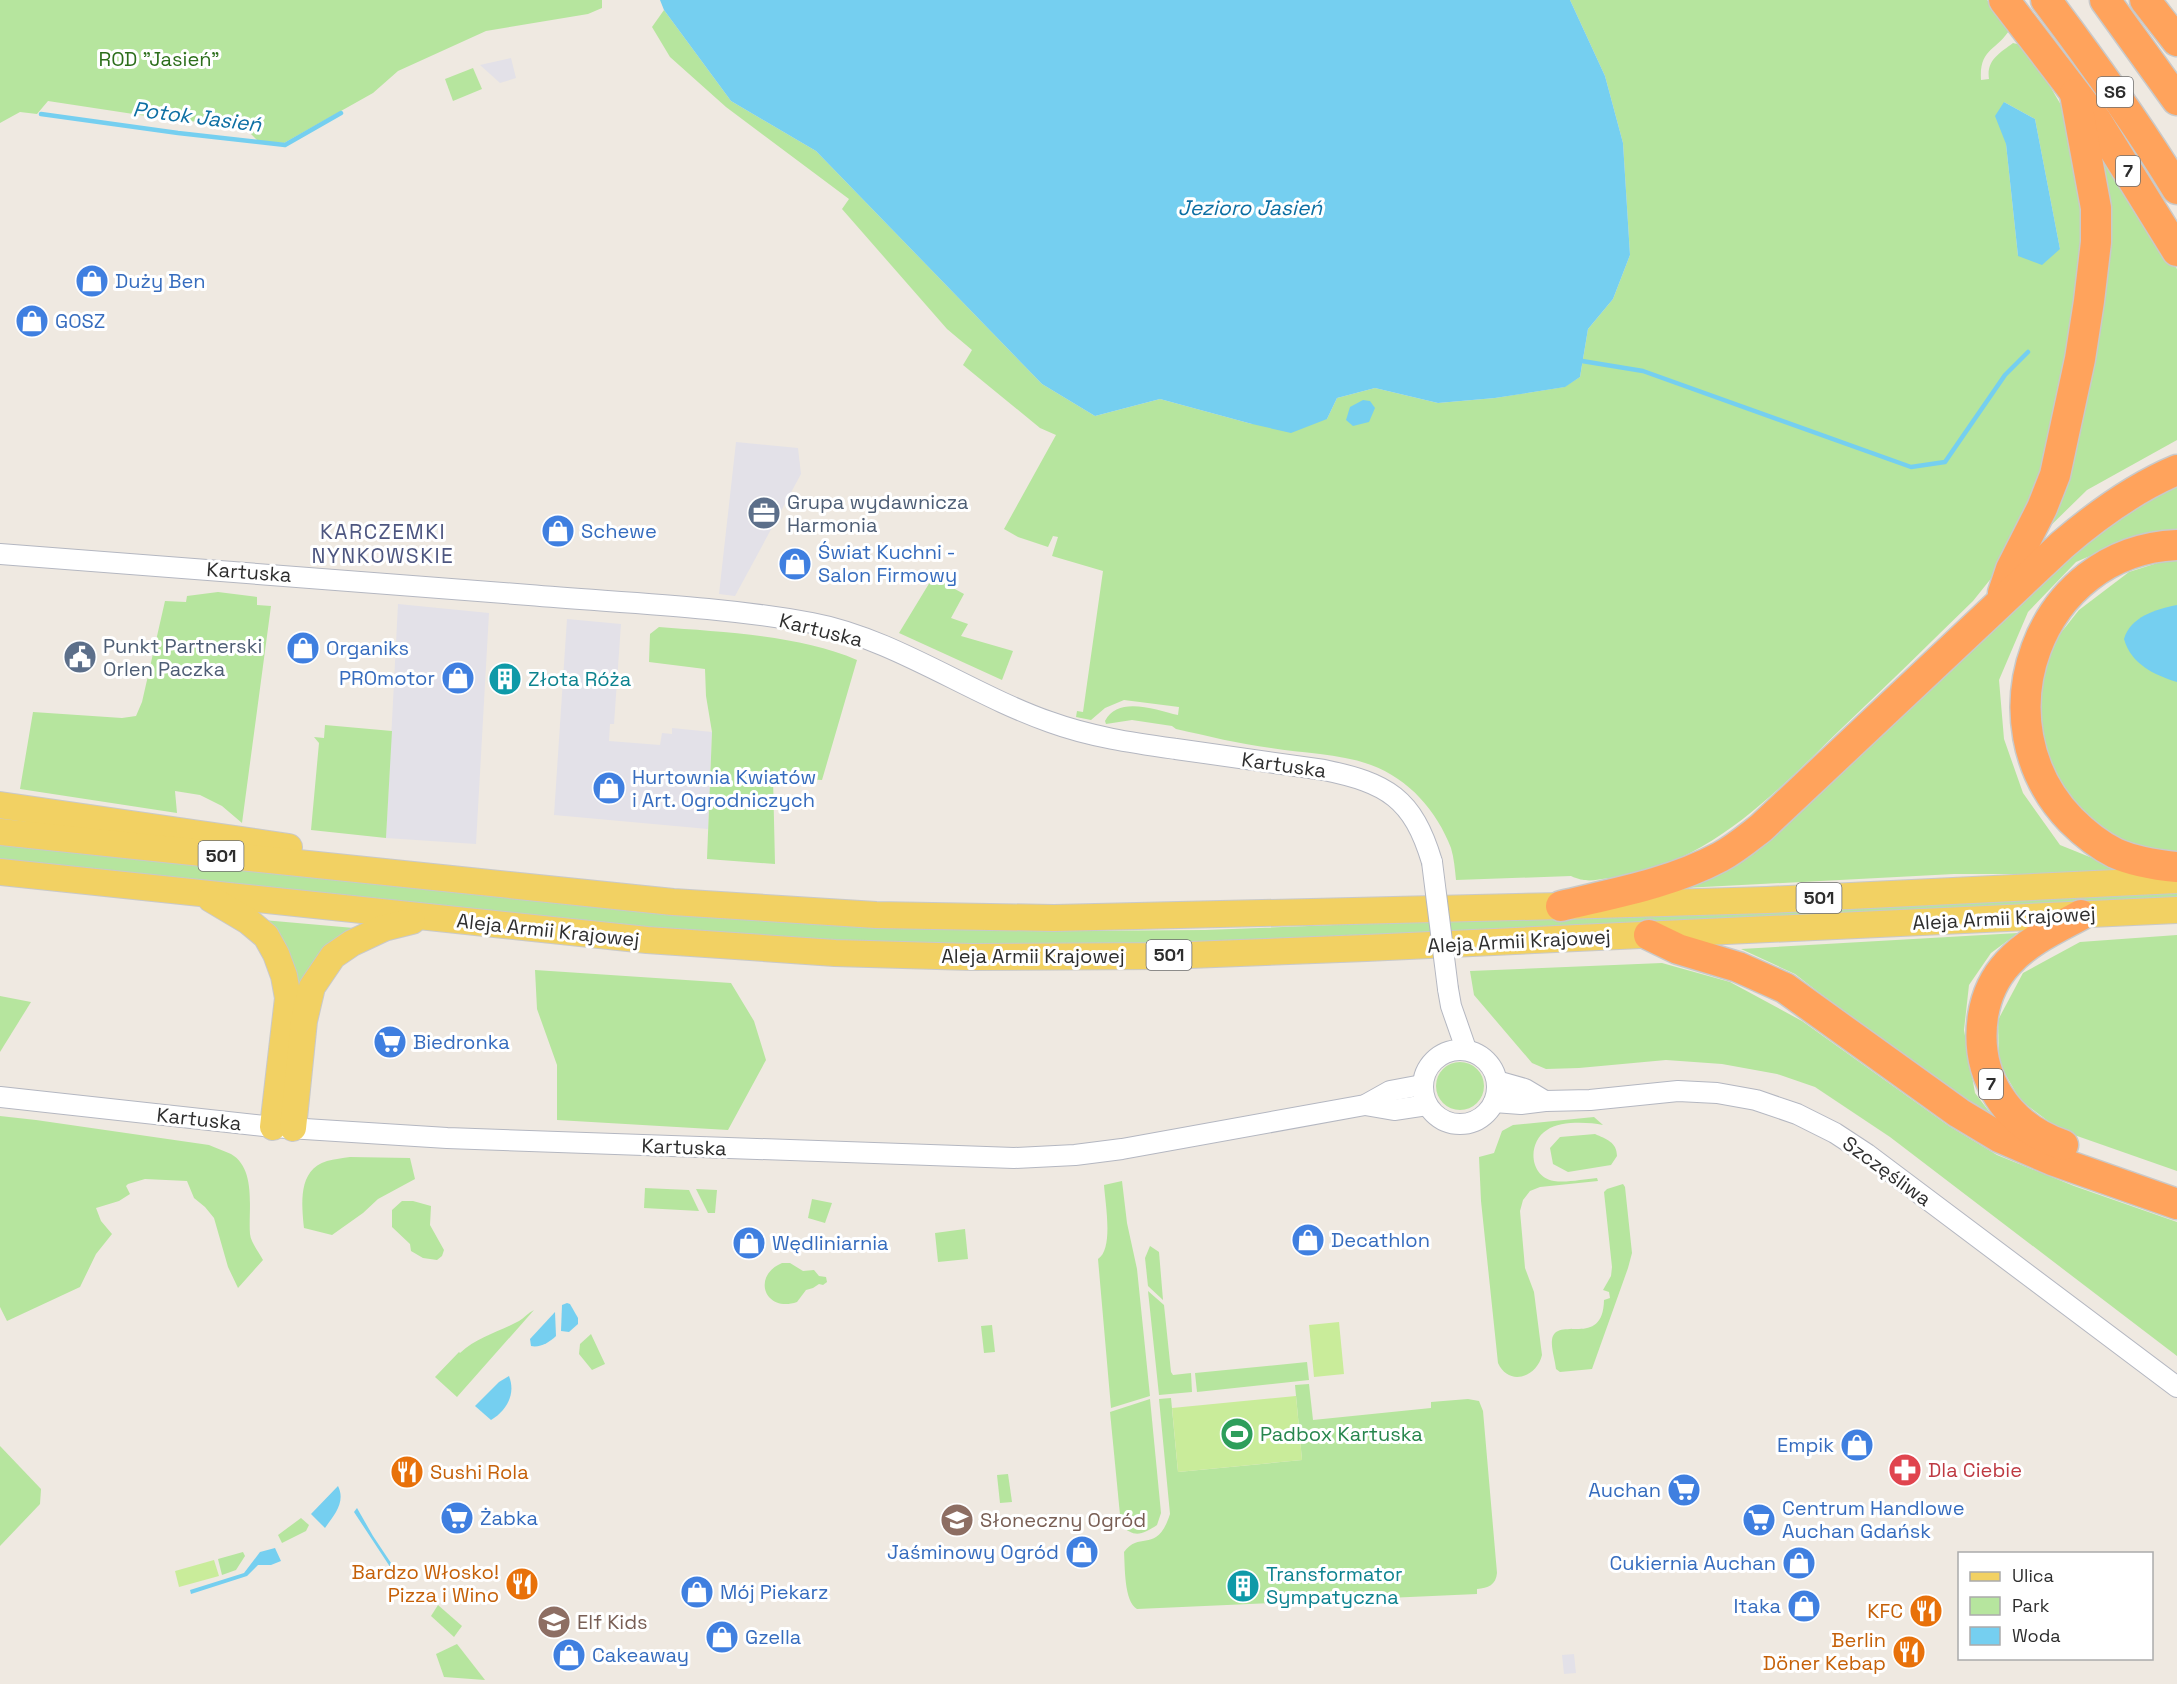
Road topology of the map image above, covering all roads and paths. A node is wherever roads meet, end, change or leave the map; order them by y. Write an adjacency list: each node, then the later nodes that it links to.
1 (2004, 0): 6 (highway)
2 (2046, 0): 8 (highway, S6)
3 (2105, 0): 7 (highway, S6)
4 (2145, 0): 5 (highway)
5 (2177, 41)
6 (2075, 94): 9 (highway, 7); 13 (highway)
7 (2177, 100)
8 (2177, 189)
9 (2177, 251)
10 (2177, 470): 13 (highway)
11 (2177, 545): 16 (highway)
12 (0, 554): 26 (street, Kartuska, bridge)
13 (2001, 600): 21 (highway)
14 (0, 805): 18 (main road)
15 (0, 832): 18 (main road, Aleja Armii Krajowej / 501)
16 (2177, 867)
17 (0, 872): 20 (main road, Aleja Armii Krajowej / 501)
18 (442, 879): 21 (main road, Aleja Armii Krajowej / 501)
19 (2177, 880): 21 (main road, Aleja Armii Krajowej / 501)
20 (203, 895): 24 (main road, Aleja Armii Krajowej / 501); 36 (main road)
21 (1561, 906)
22 (2177, 910): 23 (main road, Aleja Armii Krajowej / 501)
23 (2081, 915): 25 (main road, Aleja Armii Krajowej / 501); 37 (highway, 7)
24 (427, 918): 25 (main road, Aleja Armii Krajowej / 501); 36 (main road)
25 (1649, 935): 38 (highway)
26 (1450, 997): 27 (street, Kartuska); 28 (street, Kartuska)
27 (1466, 1049): 28 (street); 29 (street)
28 (1446, 1052): 30 (street)
29 (1497, 1081): 32 (street, Szczęśliwa); 33 (street)
30 (1422, 1085): 34 (street, Kartuska); 35 (street)
31 (0, 1097): 36 (street, Kartuska)
32 (1545, 1101): 33 (street, Szczęśliwa); 39 (street, Szczęśliwa)
33 (1494, 1102): 35 (street)
34 (1365, 1105): 35 (street, Kartuska); 36 (street, Kartuska)
35 (1427, 1105)
36 (283, 1127)
37 (2177, 1184)
38 (2177, 1204)
39 (2177, 1387)

